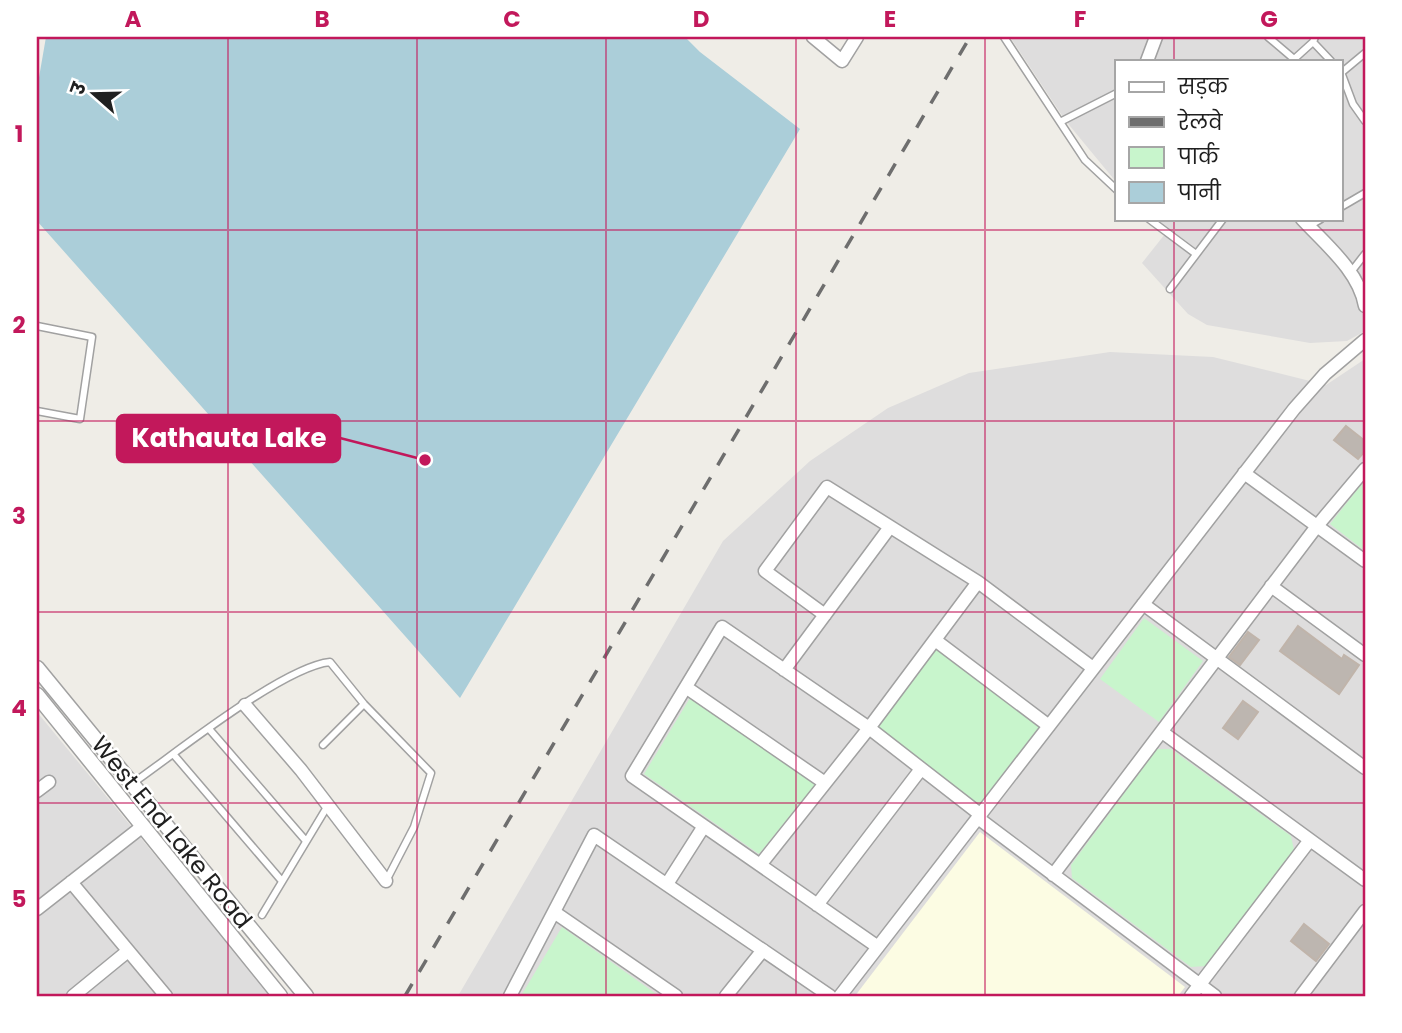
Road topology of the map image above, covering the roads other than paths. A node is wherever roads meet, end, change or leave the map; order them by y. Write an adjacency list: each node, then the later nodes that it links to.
1 (813, 37): 2 (street)
2 (857, 37)
3 (1004, 37): 15 (lane)
4 (1156, 37): 8 (street)
5 (1268, 37): 9 (lane)
6 (1314, 39): 9 (lane); 10 (lane)
7 (1365, 53): 11 (lane)
8 (1147, 60)
9 (1293, 60)
10 (1330, 60)
11 (1342, 71)
12 (1342, 75): 14 (lane)
13 (1115, 94): 15 (lane)
14 (1365, 121)
15 (1060, 122): 16 (lane)
16 (1115, 188)
17 (1365, 193): 18 (lane)
18 (1342, 206)
19 (1150, 220): 22 (lane)
20 (1222, 220): 22 (lane)
21 (1306, 222): 24 (street)
22 (1196, 254): 25 (lane)
23 (1365, 254): 24 (lane)
24 (1350, 273): 26 (street)
25 (1170, 289)
26 (1365, 306)
27 (37, 326): 29 (lane)
28 (1365, 340): 31 (street)
29 (37, 411)
30 (1365, 469): 32 (street)
31 (1244, 473): 32 (street); 37 (street)
32 (1317, 526): 34 (street); 36 (street)
33 (890, 527): 35 (street); 38 (street); 38 (street)
34 (1365, 561)
35 (978, 582): 39 (street); 43 (street)
36 (1271, 586): 40 (street); 41 (street)
37 (1143, 604): 41 (street); 43 (street)
38 (825, 615): 44 (street)
39 (934, 640): 49 (street); 50 (street)
40 (1365, 655)
41 (1217, 657): 52 (street); 55 (street)
42 (37, 668): 58 (street, West End Lake Road)
43 (1093, 668): 49 (street)
44 (784, 670): 45 (street); 50 (street)
45 (687, 688): 59 (street); 63 (street)
46 (37, 695): 64 (street, West End Lake Road)
47 (364, 704): 48 (lane); 53 (lane); 71 (lane)
48 (245, 705): 51 (lane); 71 (street)
49 (1049, 726): 62 (street)
50 (869, 728): 56 (street); 59 (street)
51 (209, 730): 54 (lane); 66 (lane)
52 (1162, 732): 65 (street); 68 (street)
53 (323, 745)
54 (174, 754): 58 (lane); 69 (lane)
55 (1365, 768)
56 (922, 769): 62 (street); 74 (street)
57 (48, 782): 60 (street)
58 (133, 783): 86 (street, West End Lake Road)
59 (825, 783): 67 (street)
60 (37, 792)
61 (327, 807): 66 (lane)
62 (979, 817): 68 (street); 79 (street)
63 (704, 825): 67 (street); 73 (street)
64 (143, 826): 72 (street); 85 (street, West End Lake Road)
65 (1310, 840): 70 (street); 82 (street)
66 (306, 841): 69 (lane)
67 (760, 865): 74 (street)
68 (1053, 875): 82 (street)
69 (281, 880): 78 (lane)
70 (1365, 880)
71 (386, 881)
72 (71, 882): 75 (street); 81 (street)
73 (667, 884): 77 (street); 80 (street)
74 (817, 905): 79 (street)
75 (37, 908)
76 (1365, 911): 94 (street)
77 (554, 912): 87 (street); 88 (street)
78 (261, 915)
79 (878, 947): 91 (street)
80 (763, 950): 89 (street); 90 (street)
81 (128, 951): 83 (street); 84 (street)
82 (1200, 985): 92 (street); 93 (street)
83 (73, 996)
84 (166, 996)
85 (280, 996)
86 (306, 996)
87 (510, 996)
88 (676, 996)
89 (726, 996)
90 (830, 996)
91 (840, 996)
92 (1191, 996)
93 (1215, 996)
94 (1301, 996)

